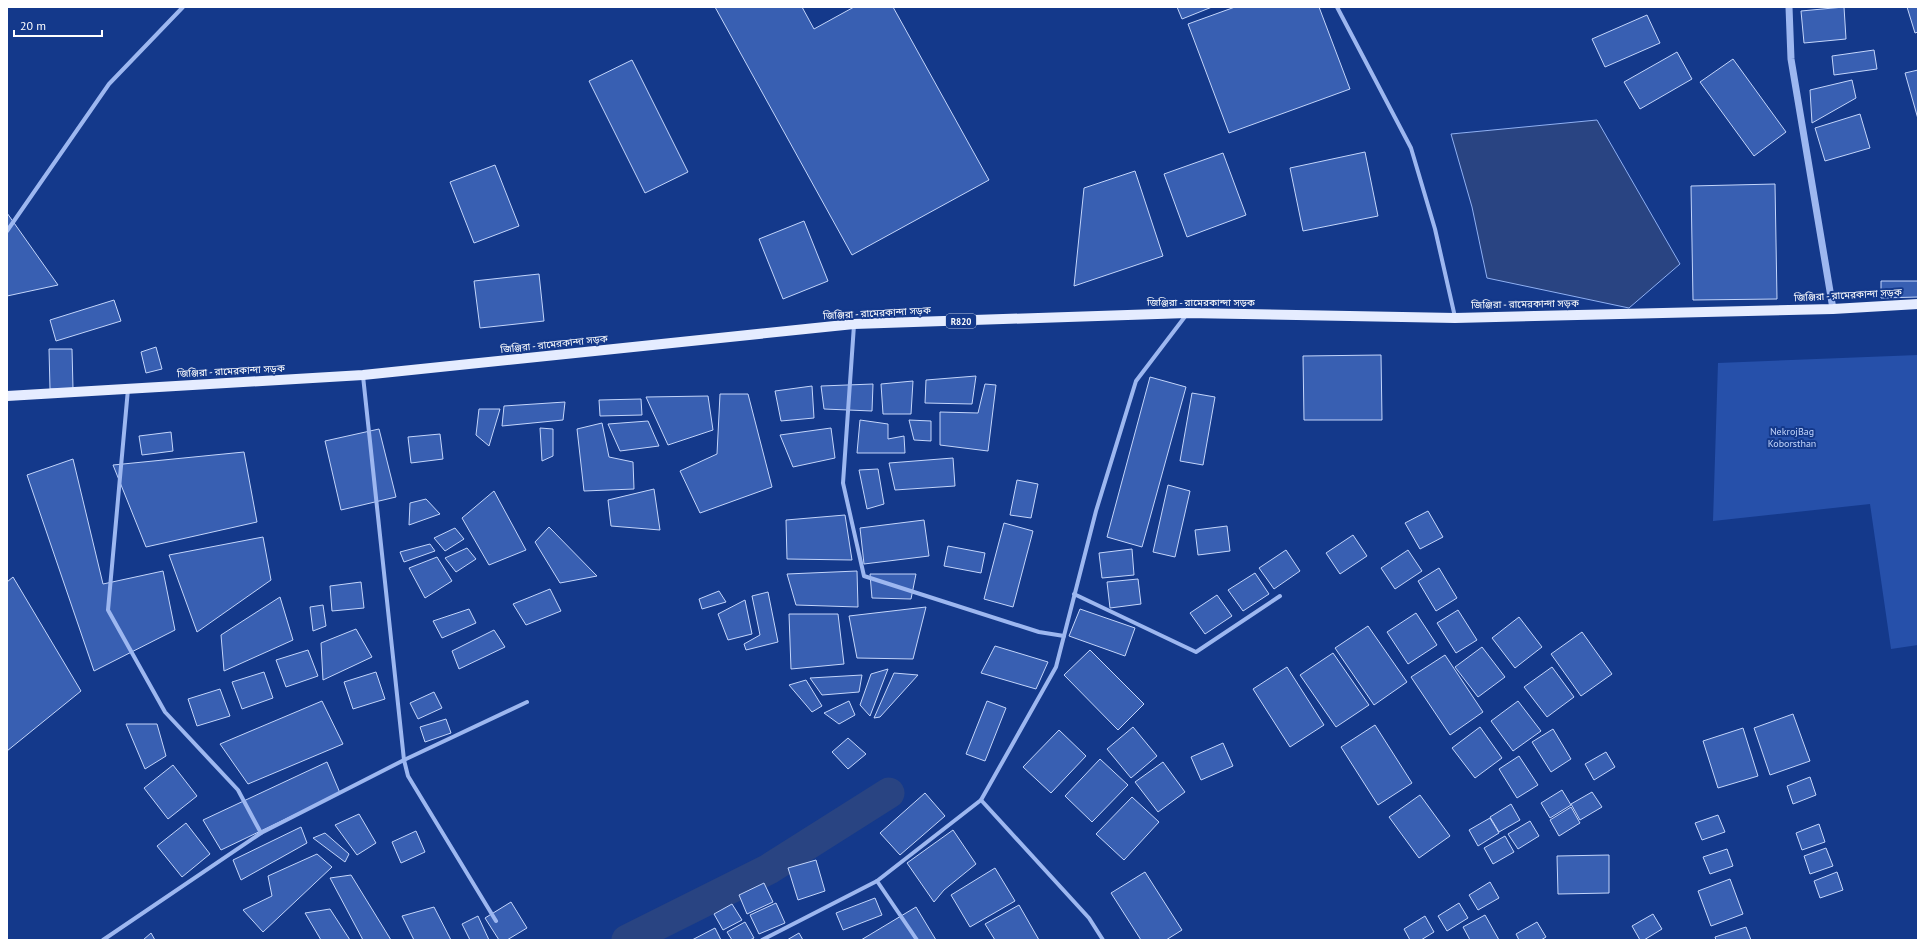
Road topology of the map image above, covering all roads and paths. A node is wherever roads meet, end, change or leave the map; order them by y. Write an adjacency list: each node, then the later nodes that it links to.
1 (183, 7): 4 (street)
2 (1337, 7): 8 (street)
3 (1789, 7): 6 (street)
4 (7, 231)
5 (1918, 304): 6 (main road, জিঞ্জিরা - রামেরকান্দা সড়ক / R820)
6 (1832, 309): 8 (main road, জিঞ্জিরা - রামেরকান্দা সড়ক / R820)
7 (1187, 313): 8 (main road, জিঞ্জিরা - রামেরকান্দা সড়ক / R820); 9 (main road, জিঞ্জিরা - রামেরকান্দা সড়ক / R820); 13 (street)
8 (1455, 318)
9 (854, 324): 10 (main road, জিঞ্জিরা - রামেরকান্দা সড়ক / R820); 15 (street)
10 (363, 375): 11 (main road, জিঞ্জিরা - রামেরকান্দা সড়ক / R820); 17 (street)
11 (128, 389): 12 (main road, জিঞ্জিরা - রামেরকান্দা সড়ক / R820); 19 (street)
12 (7, 396)
13 (1074, 594): 14 (street); 15 (street)
14 (1280, 596)
15 (1064, 636): 18 (street)
16 (527, 702): 17 (street)
17 (404, 760): 19 (street); 21 (street)
18 (982, 800): 20 (street); 25 (street)
19 (261, 833): 22 (street)
20 (877, 881): 23 (street); 24 (street)
21 (496, 921)
22 (102, 940)
23 (762, 940)
24 (917, 940)
25 (1102, 940)

